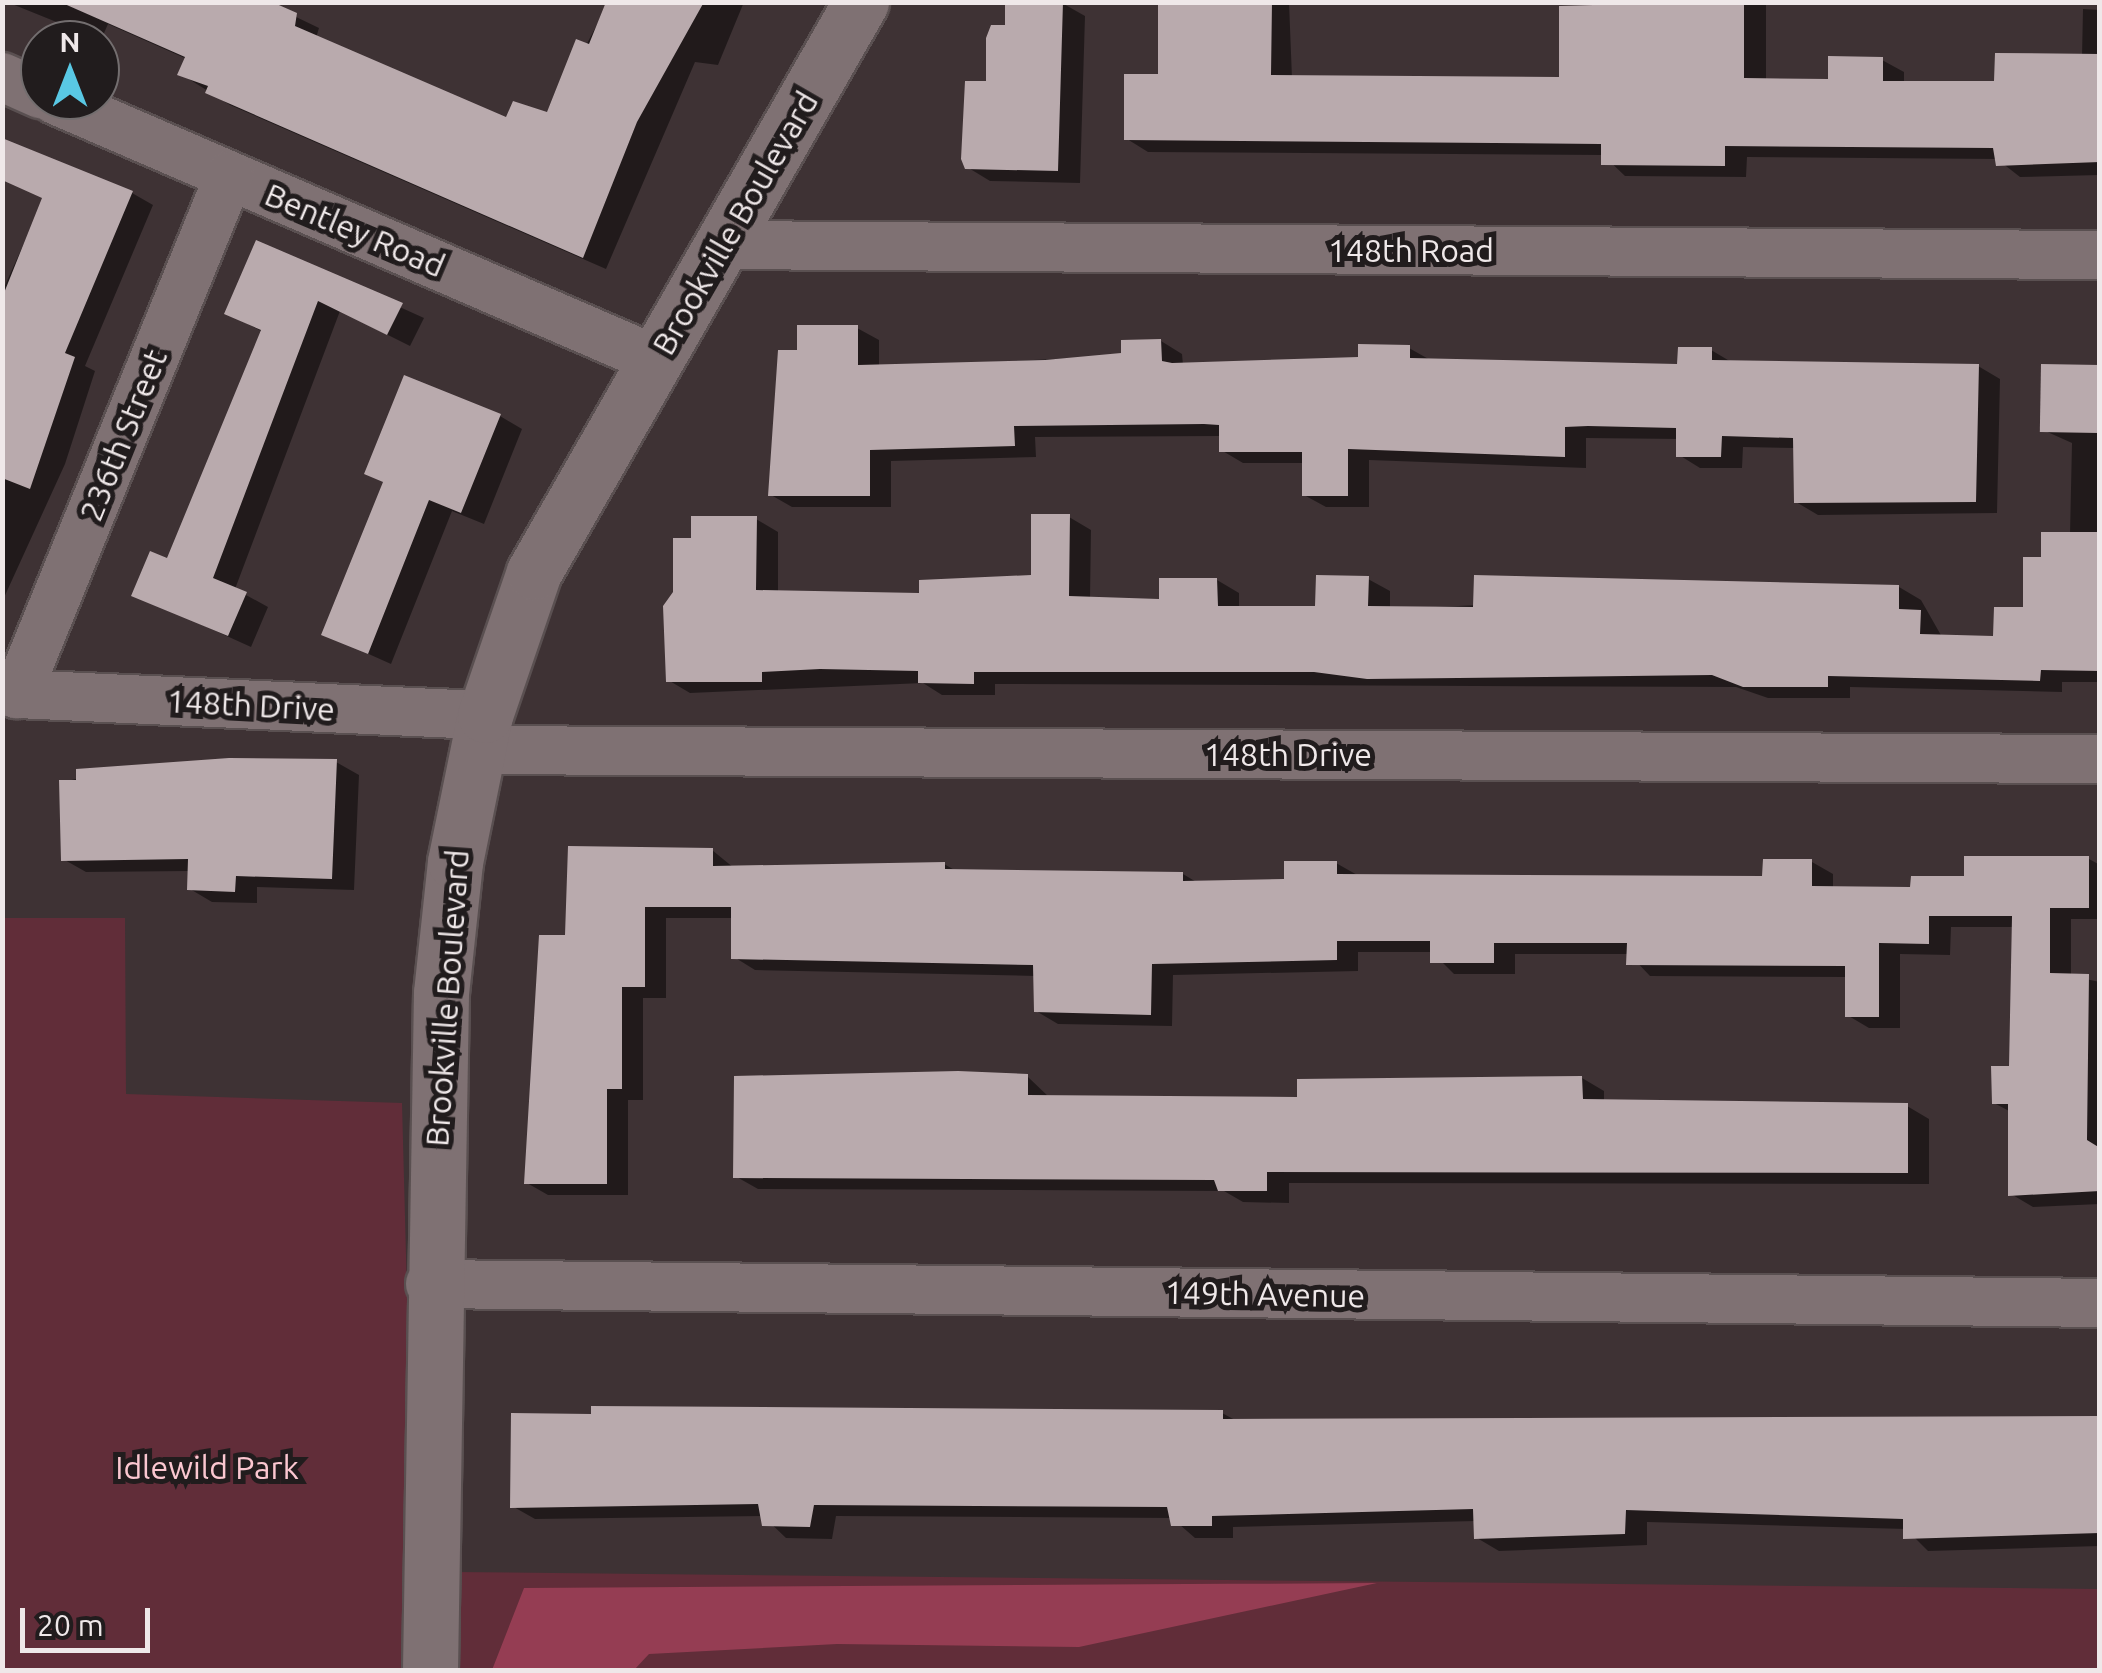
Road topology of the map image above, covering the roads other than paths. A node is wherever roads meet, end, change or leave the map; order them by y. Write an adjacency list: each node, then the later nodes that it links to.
1 (861, 2): 4 (street, Brookville Boulevard)
2 (101, 120): 3 (street, Bentley Road)
3 (230, 176): 6 (street, Bentley Road); 7 (street, 236th Street)
4 (722, 245): 5 (street, 148th Road); 6 (street, Brookville Boulevard)
5 (2100, 256)
6 (656, 360): 8 (street, Brookville Boulevard)
7 (16, 694): 8 (street, 148th Drive)
8 (481, 732): 9 (street, 148th Drive); 10 (street, Brookville Boulevard)
9 (2100, 759)
10 (430, 1284): 11 (street, 149th Avenue); 12 (street, Brookville Boulevard)
11 (2100, 1303)
12 (430, 1670)

